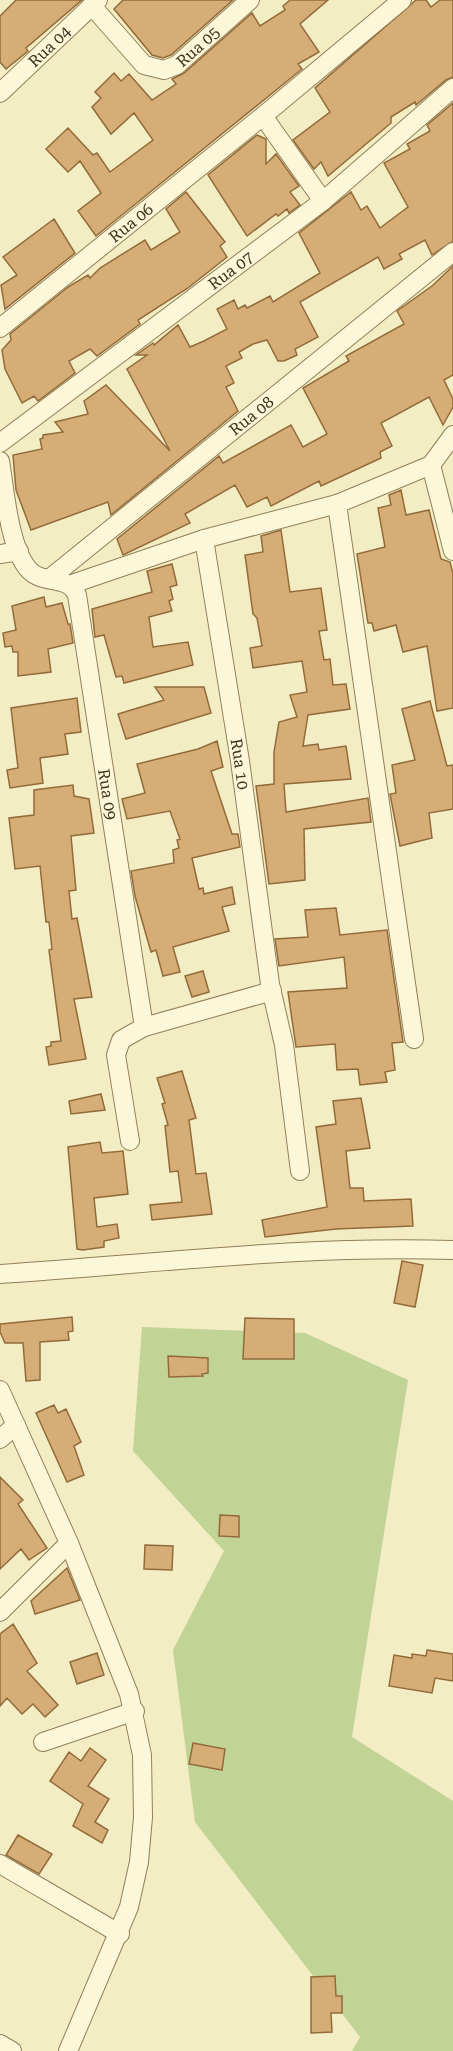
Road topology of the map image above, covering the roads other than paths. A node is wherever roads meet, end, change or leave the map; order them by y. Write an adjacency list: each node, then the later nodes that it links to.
1 (250, 0): 3 (street, Rua 05)
2 (402, 0): 6 (street, Rua 06)
3 (95, 3): 5 (street, Rua 04)
4 (453, 88): 7 (street, Rua 07)
5 (0, 93)
6 (263, 116): 7 (street); 9 (street, Rua 06)
7 (323, 201): 11 (street, Rua 07)
8 (453, 252): 19 (street, Rua 08)
9 (0, 328)
10 (453, 435): 13 (street)
11 (0, 443)
12 (0, 461): 17 (street)
13 (431, 465): 14 (street); 16 (street)
14 (337, 504): 15 (street); 23 (street)
15 (204, 539): 20 (street); 21 (street, Rua 10)
16 (453, 551)
17 (20, 552): 18 (street); 19 (street)
18 (0, 554)
19 (49, 579): 20 (street)
20 (69, 585): 22 (street, Rua 09)
21 (272, 991): 22 (street); 25 (street, Rua 10)
22 (144, 1027): 24 (street)
23 (414, 1039)
24 (130, 1141)
25 (300, 1170)
26 (453, 1250): 27 (street)
27 (0, 1274)
28 (0, 1389): 29 (street)
29 (16, 1425): 30 (street); 31 (street)
30 (0, 1439)
31 (69, 1543): 32 (street); 33 (street)
32 (0, 1612)
33 (135, 1711): 34 (street); 36 (street)
34 (43, 1742)
35 (0, 1864): 36 (street)
36 (120, 1934): 39 (street)
37 (0, 2044): 38 (street)
38 (12, 2051)
39 (68, 2051)

